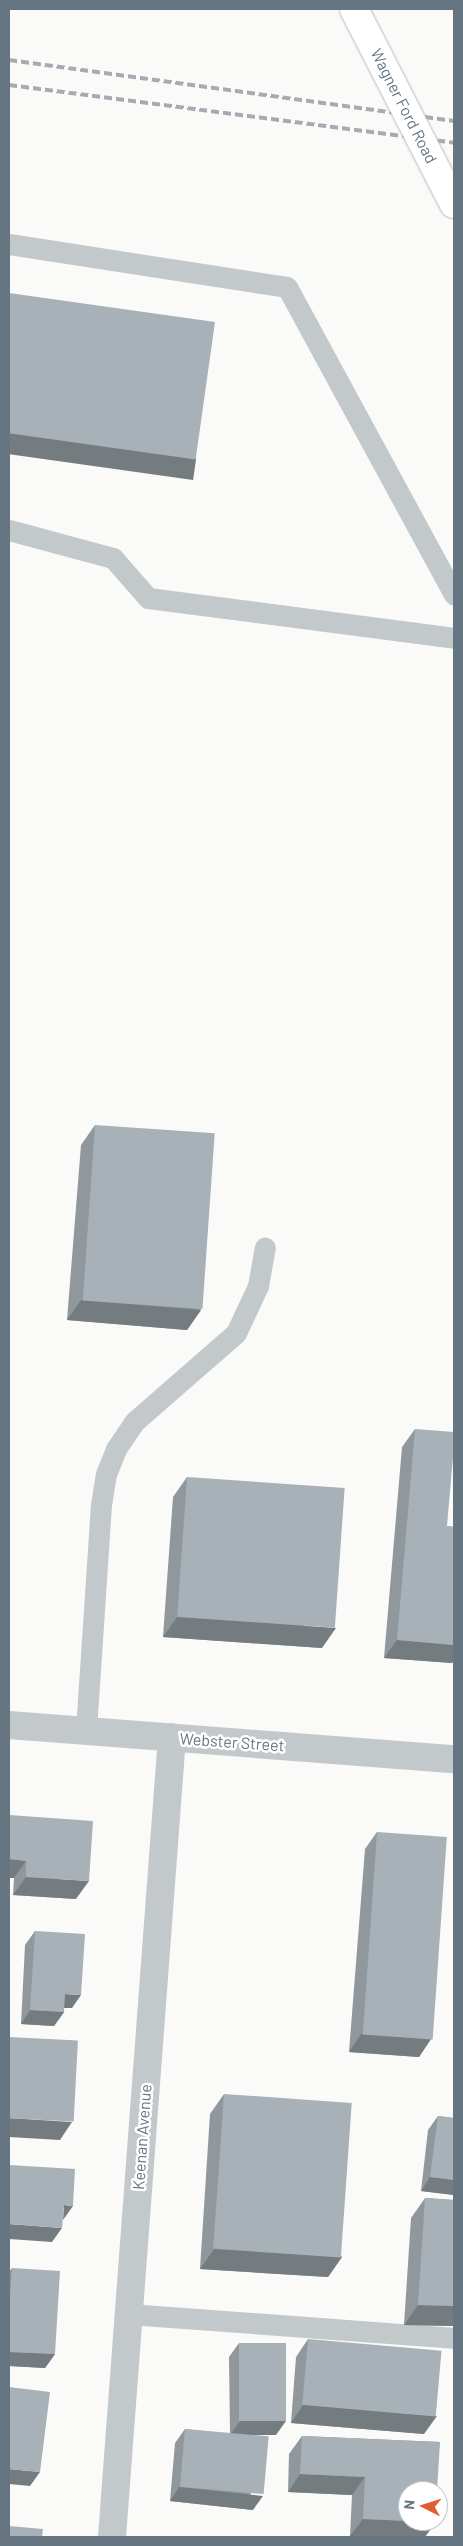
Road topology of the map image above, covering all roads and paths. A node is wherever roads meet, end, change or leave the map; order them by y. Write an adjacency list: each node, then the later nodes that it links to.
1 (354, 9): 2 (main road, Wagner Ford Road, bridge)
2 (454, 204)
3 (9, 244): 5 (lane)
4 (9, 530): 6 (lane)
5 (454, 595)
6 (454, 638)
7 (265, 1248): 9 (lane)
8 (9, 1725): 9 (street, Webster Street)
9 (86, 1730): 10 (street, Webster Street)
10 (172, 1737): 11 (street, Webster Street); 12 (street, Keenan Avenue)
11 (454, 1759)
12 (129, 2314): 13 (lane); 14 (street, Keenan Avenue)
13 (454, 2338)
14 (112, 2537)

